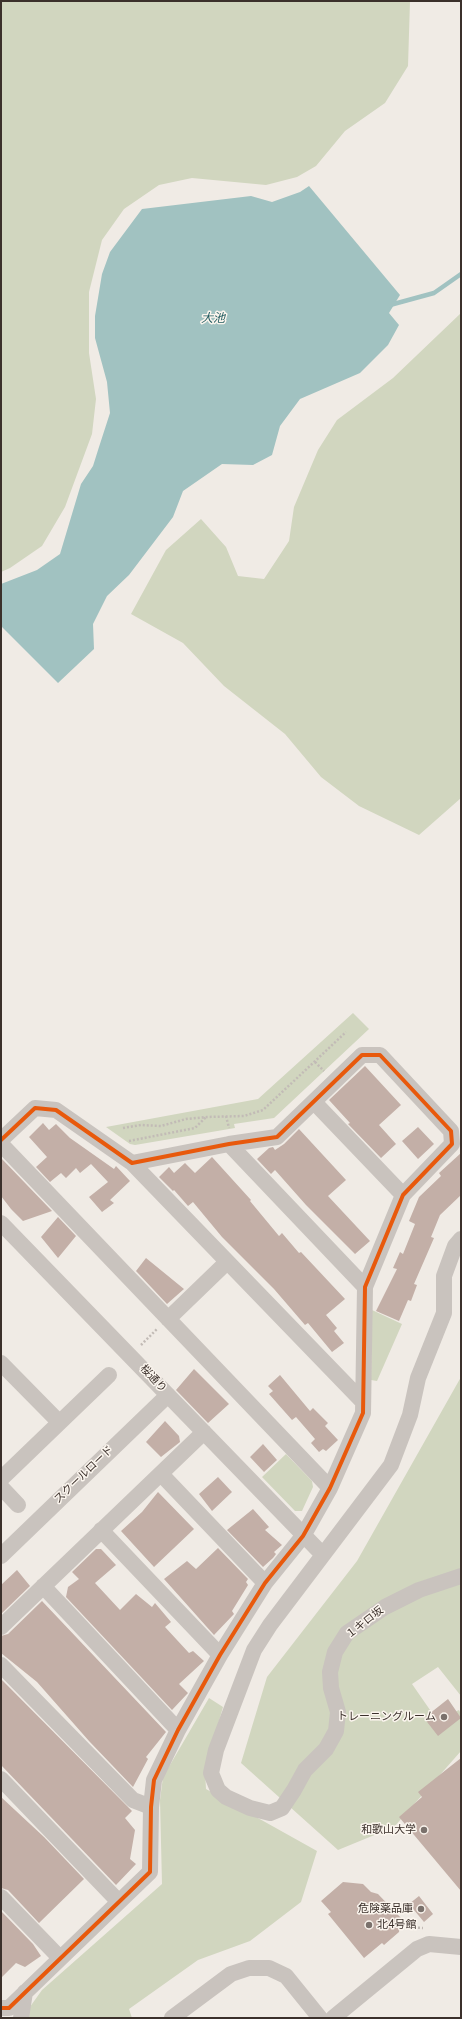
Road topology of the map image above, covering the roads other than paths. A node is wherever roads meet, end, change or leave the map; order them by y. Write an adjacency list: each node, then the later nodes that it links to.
1 (314, 1102): 2 (street); 6 (street); 6 (street)
2 (230, 1138): 5 (street); 10 (street)
3 (1, 1140): 5 (street)
4 (1, 1144): 11 (street)
5 (132, 1163): 9 (street)
6 (403, 1195): 10 (street)
7 (1, 1223): 14 (street, 桜通り)
8 (461, 1239): 25 (street, １キロ坂)
9 (227, 1262): 11 (street); 15 (street)
10 (365, 1287): 15 (street)
11 (168, 1319): 21 (street)
12 (1, 1363): 16 (street)
13 (109, 1375): 16 (street)
14 (168, 1395): 17 (street, 桜通り); 26 (street, スクールロード)
15 (363, 1402): 21 (street)
16 (59, 1422): 19 (street)
17 (204, 1432): 18 (street); 24 (street, 桜通り)
18 (161, 1474): 23 (street); 28 (street)
19 (1, 1479)
20 (1, 1487): 22 (street)
21 (330, 1488): 24 (street)
22 (18, 1505)
23 (101, 1530): 29 (street); 31 (street)
24 (303, 1536): 25 (street, 桜通り); 28 (street)
25 (323, 1555): 27 (street, １キロ坂)
26 (1, 1556)
27 (461, 1576)
28 (265, 1583): 31 (street)
29 (43, 1586): 30 (street); 33 (street)
30 (1, 1628)
31 (220, 1655): 33 (street)
32 (1, 1665): 35 (street)
33 (178, 1730): 35 (street)
34 (1, 1779): 37 (street)
35 (151, 1808): 37 (street)
36 (1, 1897): 39 (street)
37 (119, 1902): 39 (street)
38 (461, 1947): 45 (street)
39 (60, 1958): 40 (street)
40 (25, 1992): 41 (street); 42 (street)
41 (1, 2008)
42 (21, 2018)
43 (172, 2018): 44 (street)
44 (320, 2018)
45 (333, 2018)

